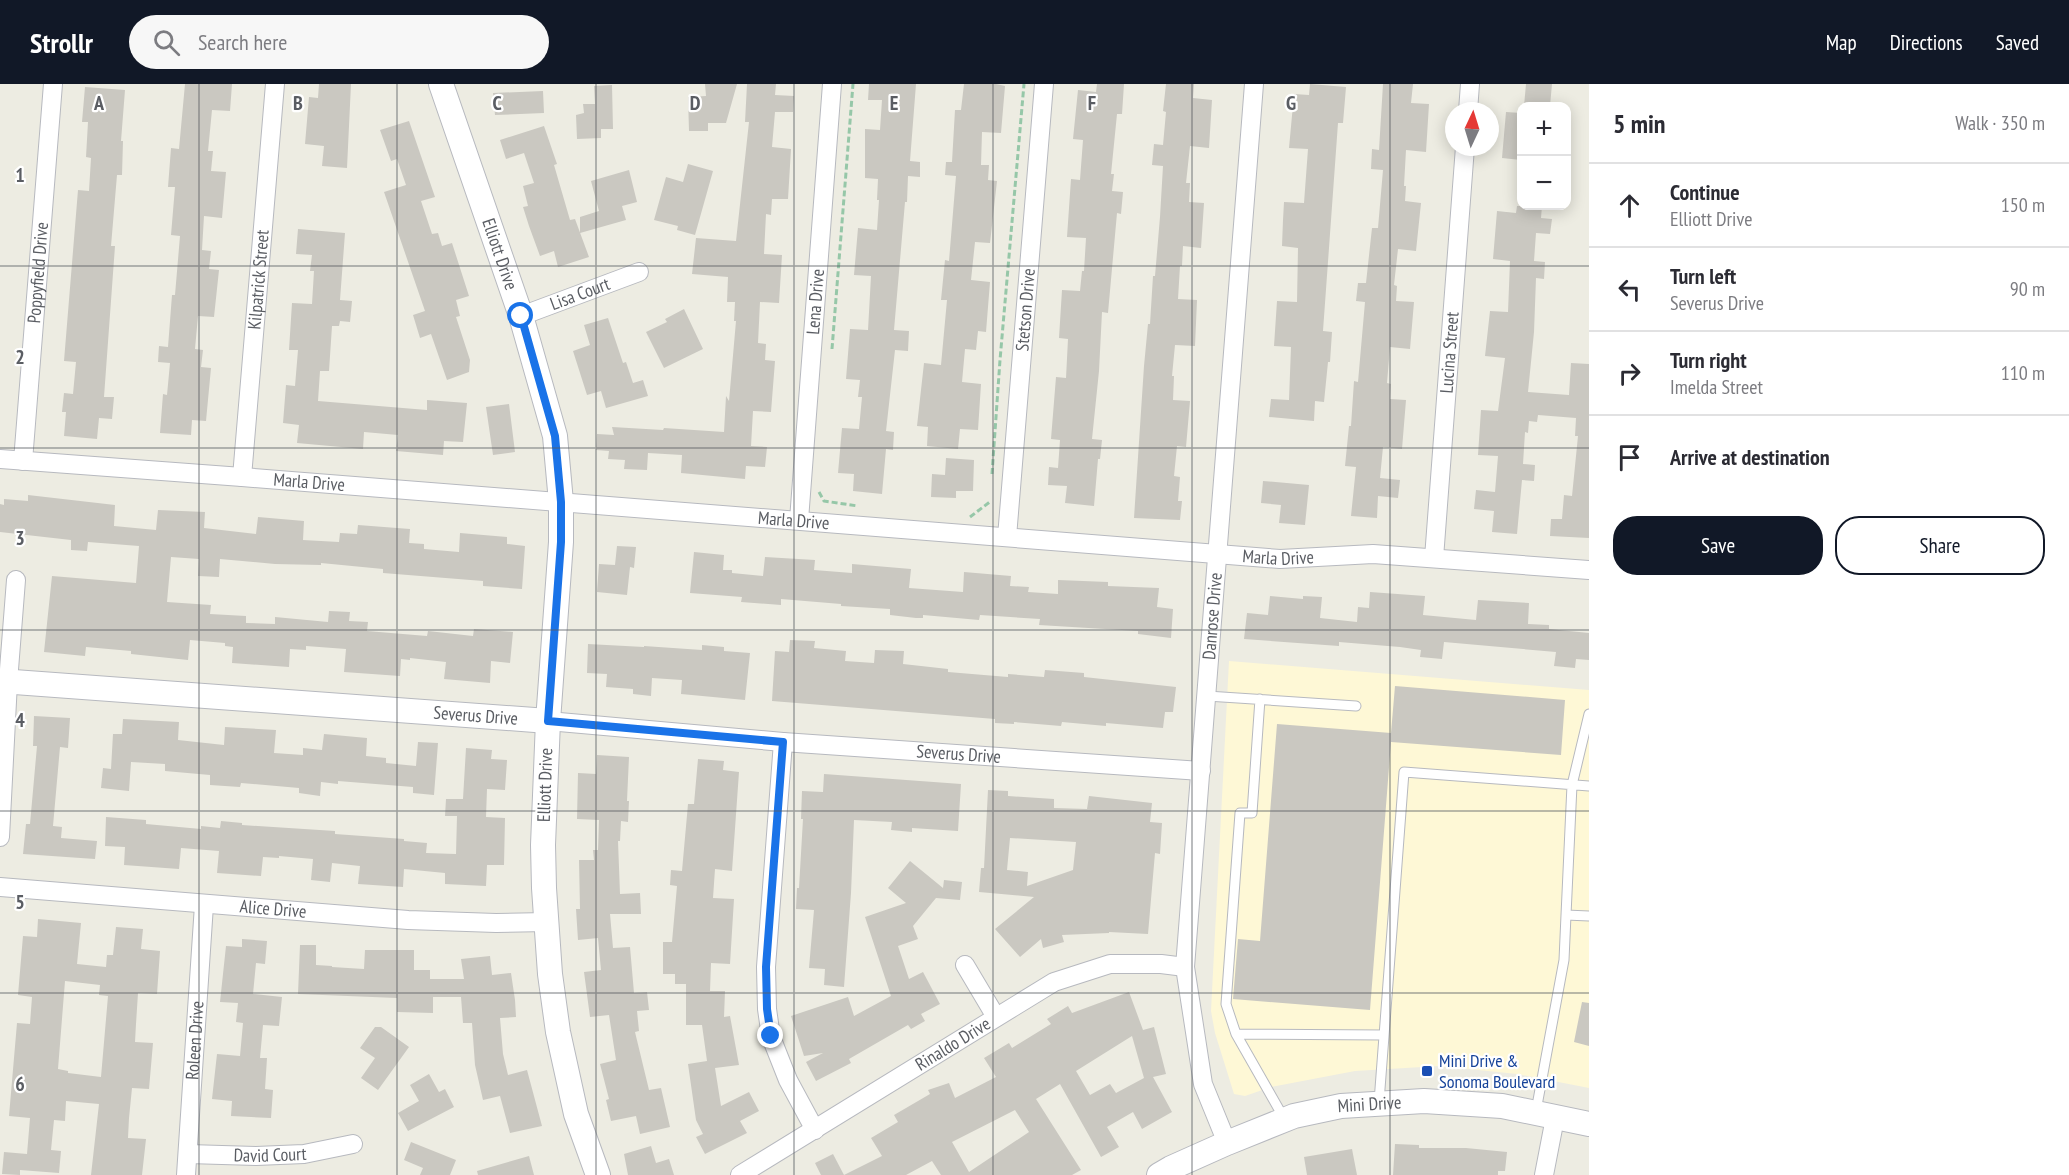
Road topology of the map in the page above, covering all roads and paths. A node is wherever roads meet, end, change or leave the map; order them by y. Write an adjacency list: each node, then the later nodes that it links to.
1 (53, 84): 16 (street, Poppyfield Drive)
2 (275, 84): 17 (street, Kilpatrick Street)
3 (441, 84): 13 (street, Elliott Drive)
4 (832, 84): 23 (street, Lena Drive)
5 (853, 84): 14 (path)
6 (1024, 84): 18 (path)
7 (1044, 84): 25 (street, Stetson Drive)
8 (1254, 84): 26 (street, Danrose Drive)
9 (1470, 84): 10 (street)
10 (1469, 102)
11 (1464, 156): 27 (street, Lucina Street)
12 (639, 272): 13 (street, Lisa Court)
13 (521, 316): 21 (street, Elliott Drive)
14 (831, 356)
15 (0, 459): 16 (street, Marla Drive)
16 (23, 461): 17 (street, Marla Drive)
17 (242, 477): 21 (street, Marla Drive)
18 (992, 479)
19 (818, 488): 22 (path)
20 (991, 491): 24 (path)
21 (561, 502): 23 (street, Marla Drive); 35 (street, Elliott Drive)
22 (859, 506)
23 (799, 520): 25 (street, Marla Drive)
24 (965, 521)
25 (1007, 537): 26 (street, Marla Drive)
26 (1219, 554): 27 (street, Marla Drive); 31 (street, Danrose Drive)
27 (1434, 558): 28 (street, Marla Drive)
28 (1589, 570)
29 (16, 580): 30 (street)
30 (4, 681): 35 (street, Severus Drive); 40 (street)
31 (1207, 696): 32 (lane); 37 (street, Danrose Drive)
32 (1260, 699): 33 (lane); 49 (lane)
33 (1356, 706)
34 (1589, 714): 38 (lane)
35 (548, 721): 36 (street, Severus Drive); 45 (street, Elliott Drive)
36 (783, 742): 37 (street, Severus Drive); 55 (street)
37 (1201, 771): 47 (street, Danrose Drive)
38 (1572, 785): 39 (lane); 43 (lane); 50 (lane)
39 (1589, 786)
40 (0, 837)
41 (0, 887): 42 (street, Alice Drive)
42 (204, 905): 45 (street, Alice Drive); 58 (street, Roleen Drive)
43 (1566, 915): 44 (lane); 52 (lane)
44 (1589, 916)
45 (546, 922): 60 (street, Elliott Drive)
46 (965, 965): 48 (street)
47 (1185, 967): 48 (street, Rinaldo Drive); 56 (street, Danrose Drive)
48 (996, 1017): 55 (street, Rinaldo Drive)
49 (1236, 1034): 50 (lane); 53 (lane)
50 (1384, 1035): 51 (lane)
51 (1378, 1104): 52 (street, Mini Drive); 53 (street, Mini Drive)
52 (1545, 1116): 54 (street, Mini Drive); 63 (street)
53 (1285, 1120): 56 (street, Mini Drive)
54 (1589, 1124)
55 (815, 1130): 61 (street, Rinaldo Drive)
56 (1227, 1143): 62 (street, Mini Drive)
57 (353, 1144): 58 (street, David Court)
58 (188, 1154): 59 (street, Roleen Drive)
59 (186, 1175)
60 (598, 1175)
61 (740, 1175)
62 (1159, 1175)
63 (1544, 1175)

